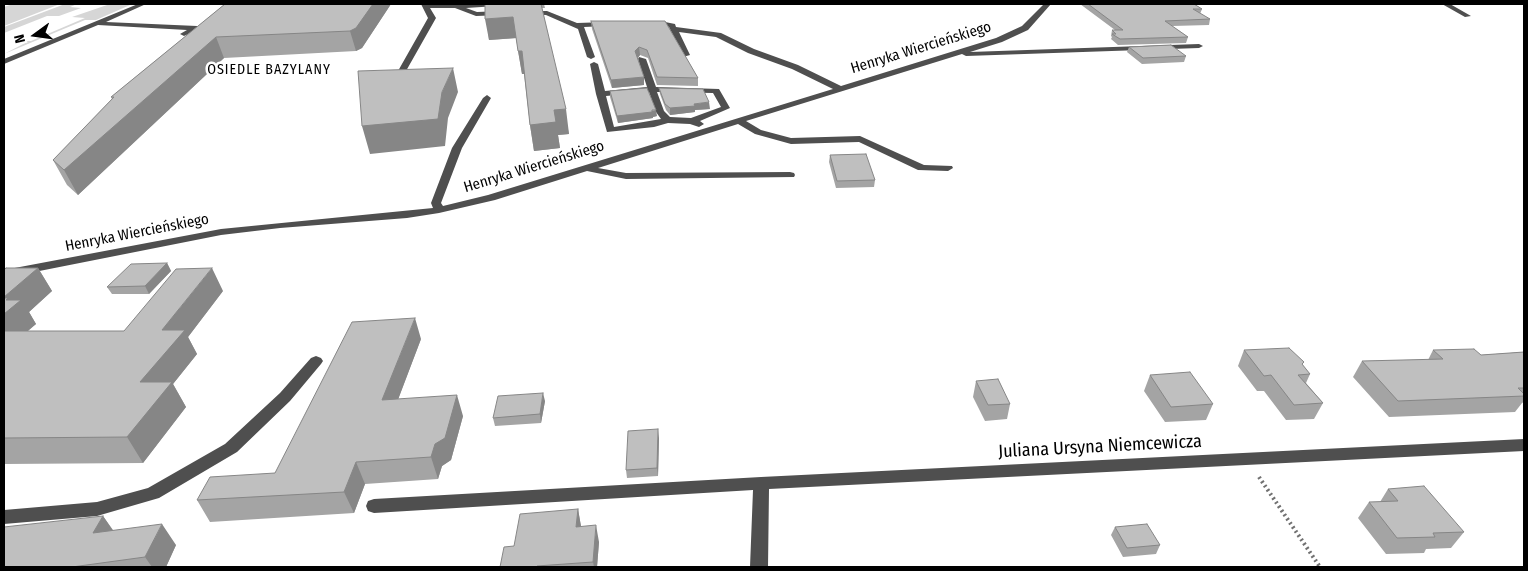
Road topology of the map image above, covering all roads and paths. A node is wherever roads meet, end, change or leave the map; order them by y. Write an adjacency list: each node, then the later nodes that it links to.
1 (143, 4): 10 (street)
2 (497, 4): 6 (street)
3 (1048, 4): 17 (street, Henryka Wiercieńskiego)
4 (1445, 4): 9 (street)
5 (425, 5): 6 (street); 21 (street)
6 (456, 6): 7 (street)
7 (513, 13)
8 (522, 13): 13 (street)
9 (1467, 16)
10 (96, 24): 15 (street); 20 (street)
11 (615, 24): 13 (street)
12 (645, 24): 14 (street)
13 (576, 25): 24 (street)
14 (673, 28): 18 (street); 23 (street)
15 (184, 34)
16 (1199, 46): 17 (street)
17 (962, 52): 23 (street, Henryka Wiercieńskiego)
18 (686, 55)
19 (642, 58): 22 (street)
20 (4, 62)
21 (402, 71)
22 (652, 89): 24 (street); 26 (street); 28 (street)
23 (840, 89): 27 (street, Henryka Wiercieńskiego)
24 (600, 94): 26 (street)
25 (487, 98): 33 (street)
26 (667, 120): 28 (street)
27 (739, 120): 29 (street, Henryka Wiercieńskiego); 31 (street)
28 (692, 121): 29 (street)
29 (711, 129): 30 (street, Henryka Wiercieńskiego)
30 (587, 168): 32 (street); 33 (street, Henryka Wiercieńskiego)
31 (948, 168)
32 (790, 175)
33 (440, 210): 34 (street, Henryka Wiercieńskiego)
34 (4, 274)
35 (316, 361): 40 (street)
36 (1524, 445): 37 (street, Juliana Ursyna Niemcewicza)
37 (1247, 460): 38 (street, Juliana Ursyna Niemcewicza); 42 (path)
38 (761, 483): 39 (street, Juliana Ursyna Niemcewicza); 41 (street)
39 (374, 506)
40 (4, 517)
41 (759, 567)
42 (1320, 567)

